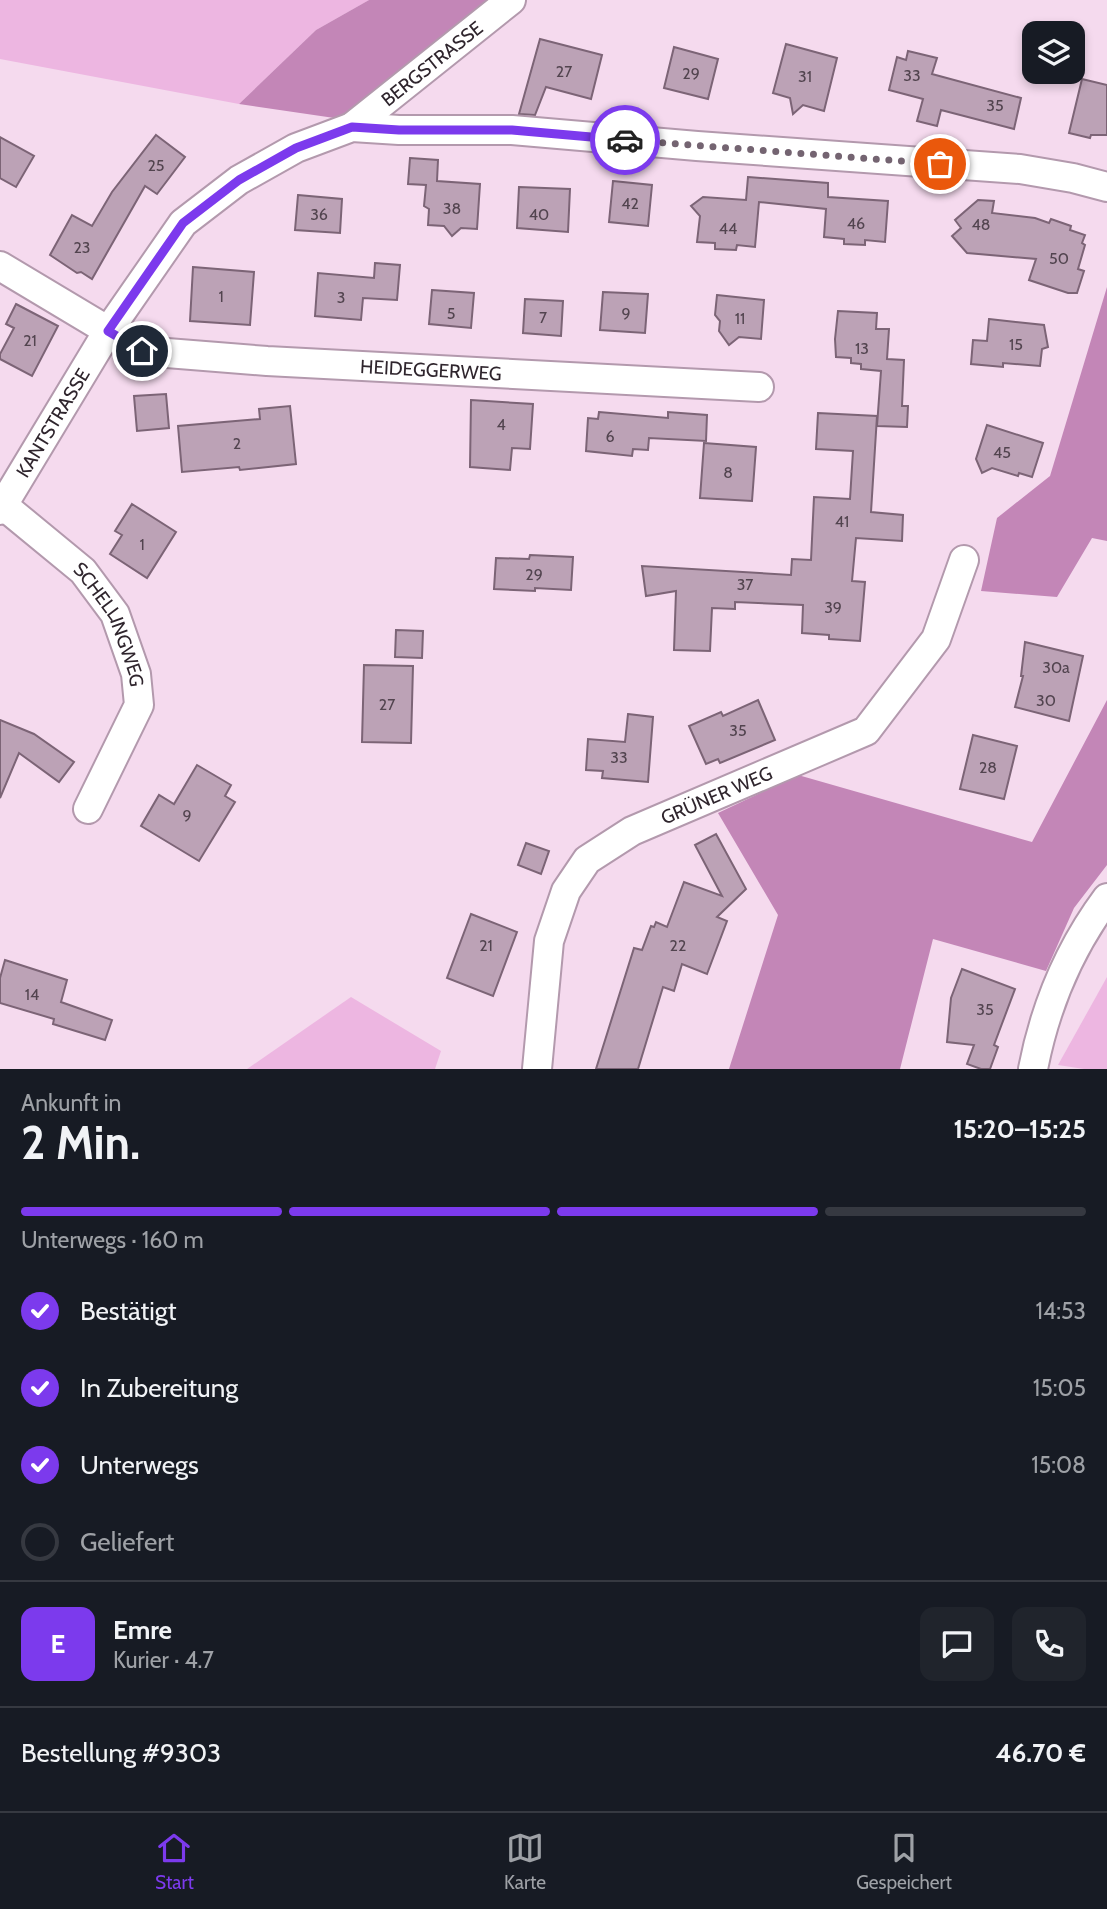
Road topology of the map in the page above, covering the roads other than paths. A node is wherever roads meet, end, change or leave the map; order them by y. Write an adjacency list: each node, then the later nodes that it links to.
1 (511, 0): 2 (street, BERGSTRASSE)
2 (352, 127): 3 (street, KANTSTRASSE); 5 (street, KANTSTRASSE)
3 (1107, 187)
4 (0, 266): 5 (street, HEIDEGGERWEG)
5 (108, 331): 6 (street, HEIDEGGERWEG); 7 (street, KANTSTRASSE)
6 (759, 387)
7 (2, 508): 9 (street, SCHELLINGWEG)
8 (964, 559): 11 (street, GRÜNER WEG)
9 (88, 809)
10 (1107, 898): 12 (street)
11 (537, 1069)
12 (1032, 1069)

